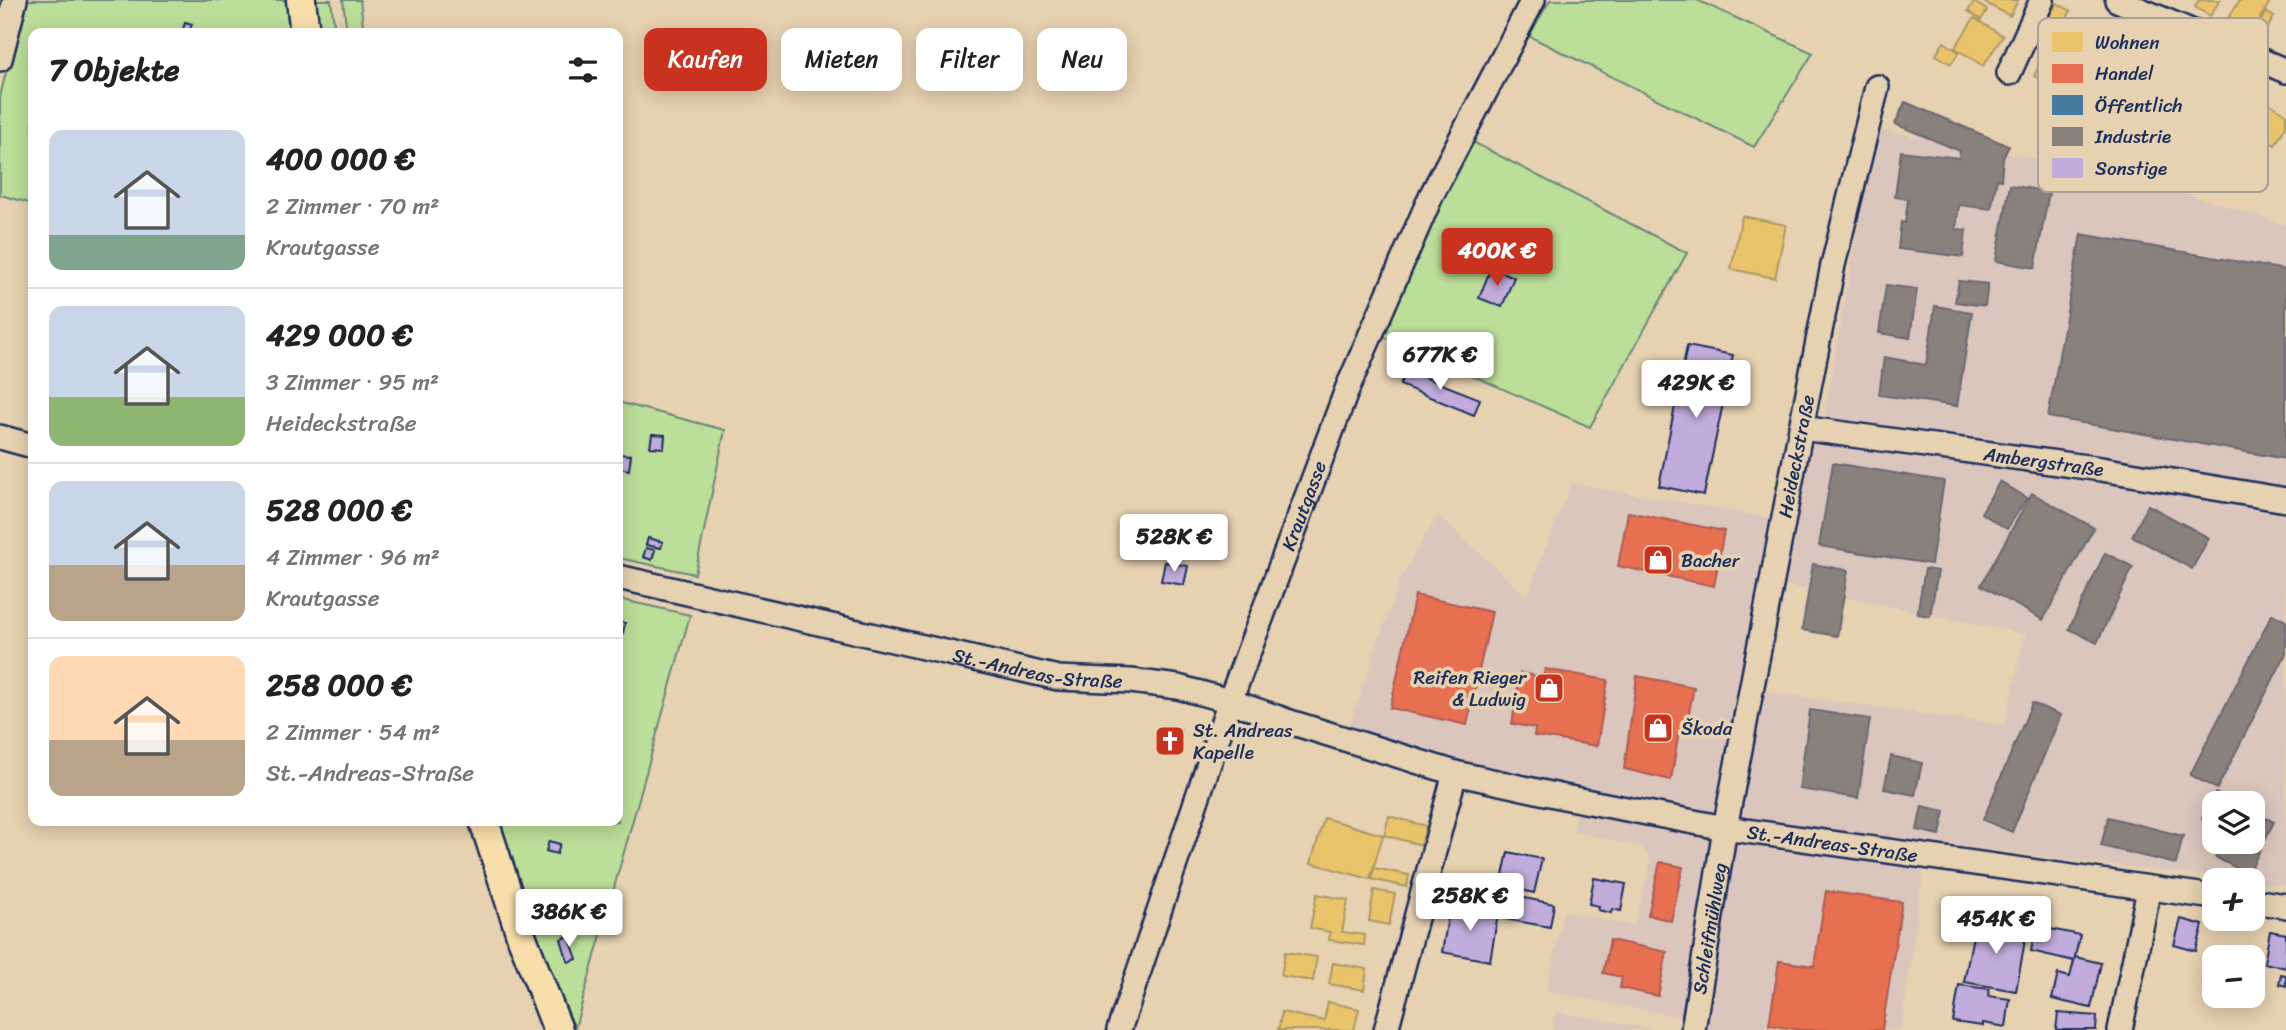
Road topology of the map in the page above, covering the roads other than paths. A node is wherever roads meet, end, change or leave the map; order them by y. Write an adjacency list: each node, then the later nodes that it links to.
1 (15, 0): 8 (street)
2 (302, 0): 7 (main road)
3 (1533, 0): 18 (street, Krautgasse)
4 (2042, 0): 11 (street)
5 (2117, 0): 6 (street)
6 (2160, 18)
7 (305, 28)
8 (0, 60)
9 (2268, 63): 10 (street)
10 (2286, 71)
11 (2010, 73)
12 (1877, 87): 13 (street, Heideckstraße)
13 (1801, 428): 16 (street, Ambergstraße); 21 (street, Heideckstraße)
14 (0, 437): 15 (street)
15 (28, 445)
16 (2286, 500)
17 (623, 578): 18 (street, St.-Andreas-Straße)
18 (1230, 701): 19 (street, St.-Andreas-Straße); 27 (street, Krautgasse)
19 (1455, 773): 21 (street, St.-Andreas-Straße); 28 (street)
20 (486, 826): 26 (main road)
21 (1725, 828): 22 (street, St.-Andreas-Straße); 29 (street, Schleifmühlweg)
22 (2149, 889): 23 (street, St.-Andreas-Straße); 30 (street)
23 (2202, 896)
24 (2265, 903): 25 (street)
25 (2286, 906)
26 (558, 1030)
27 (1119, 1030)
28 (1386, 1030)
29 (1693, 1030)
30 (2120, 1030)

